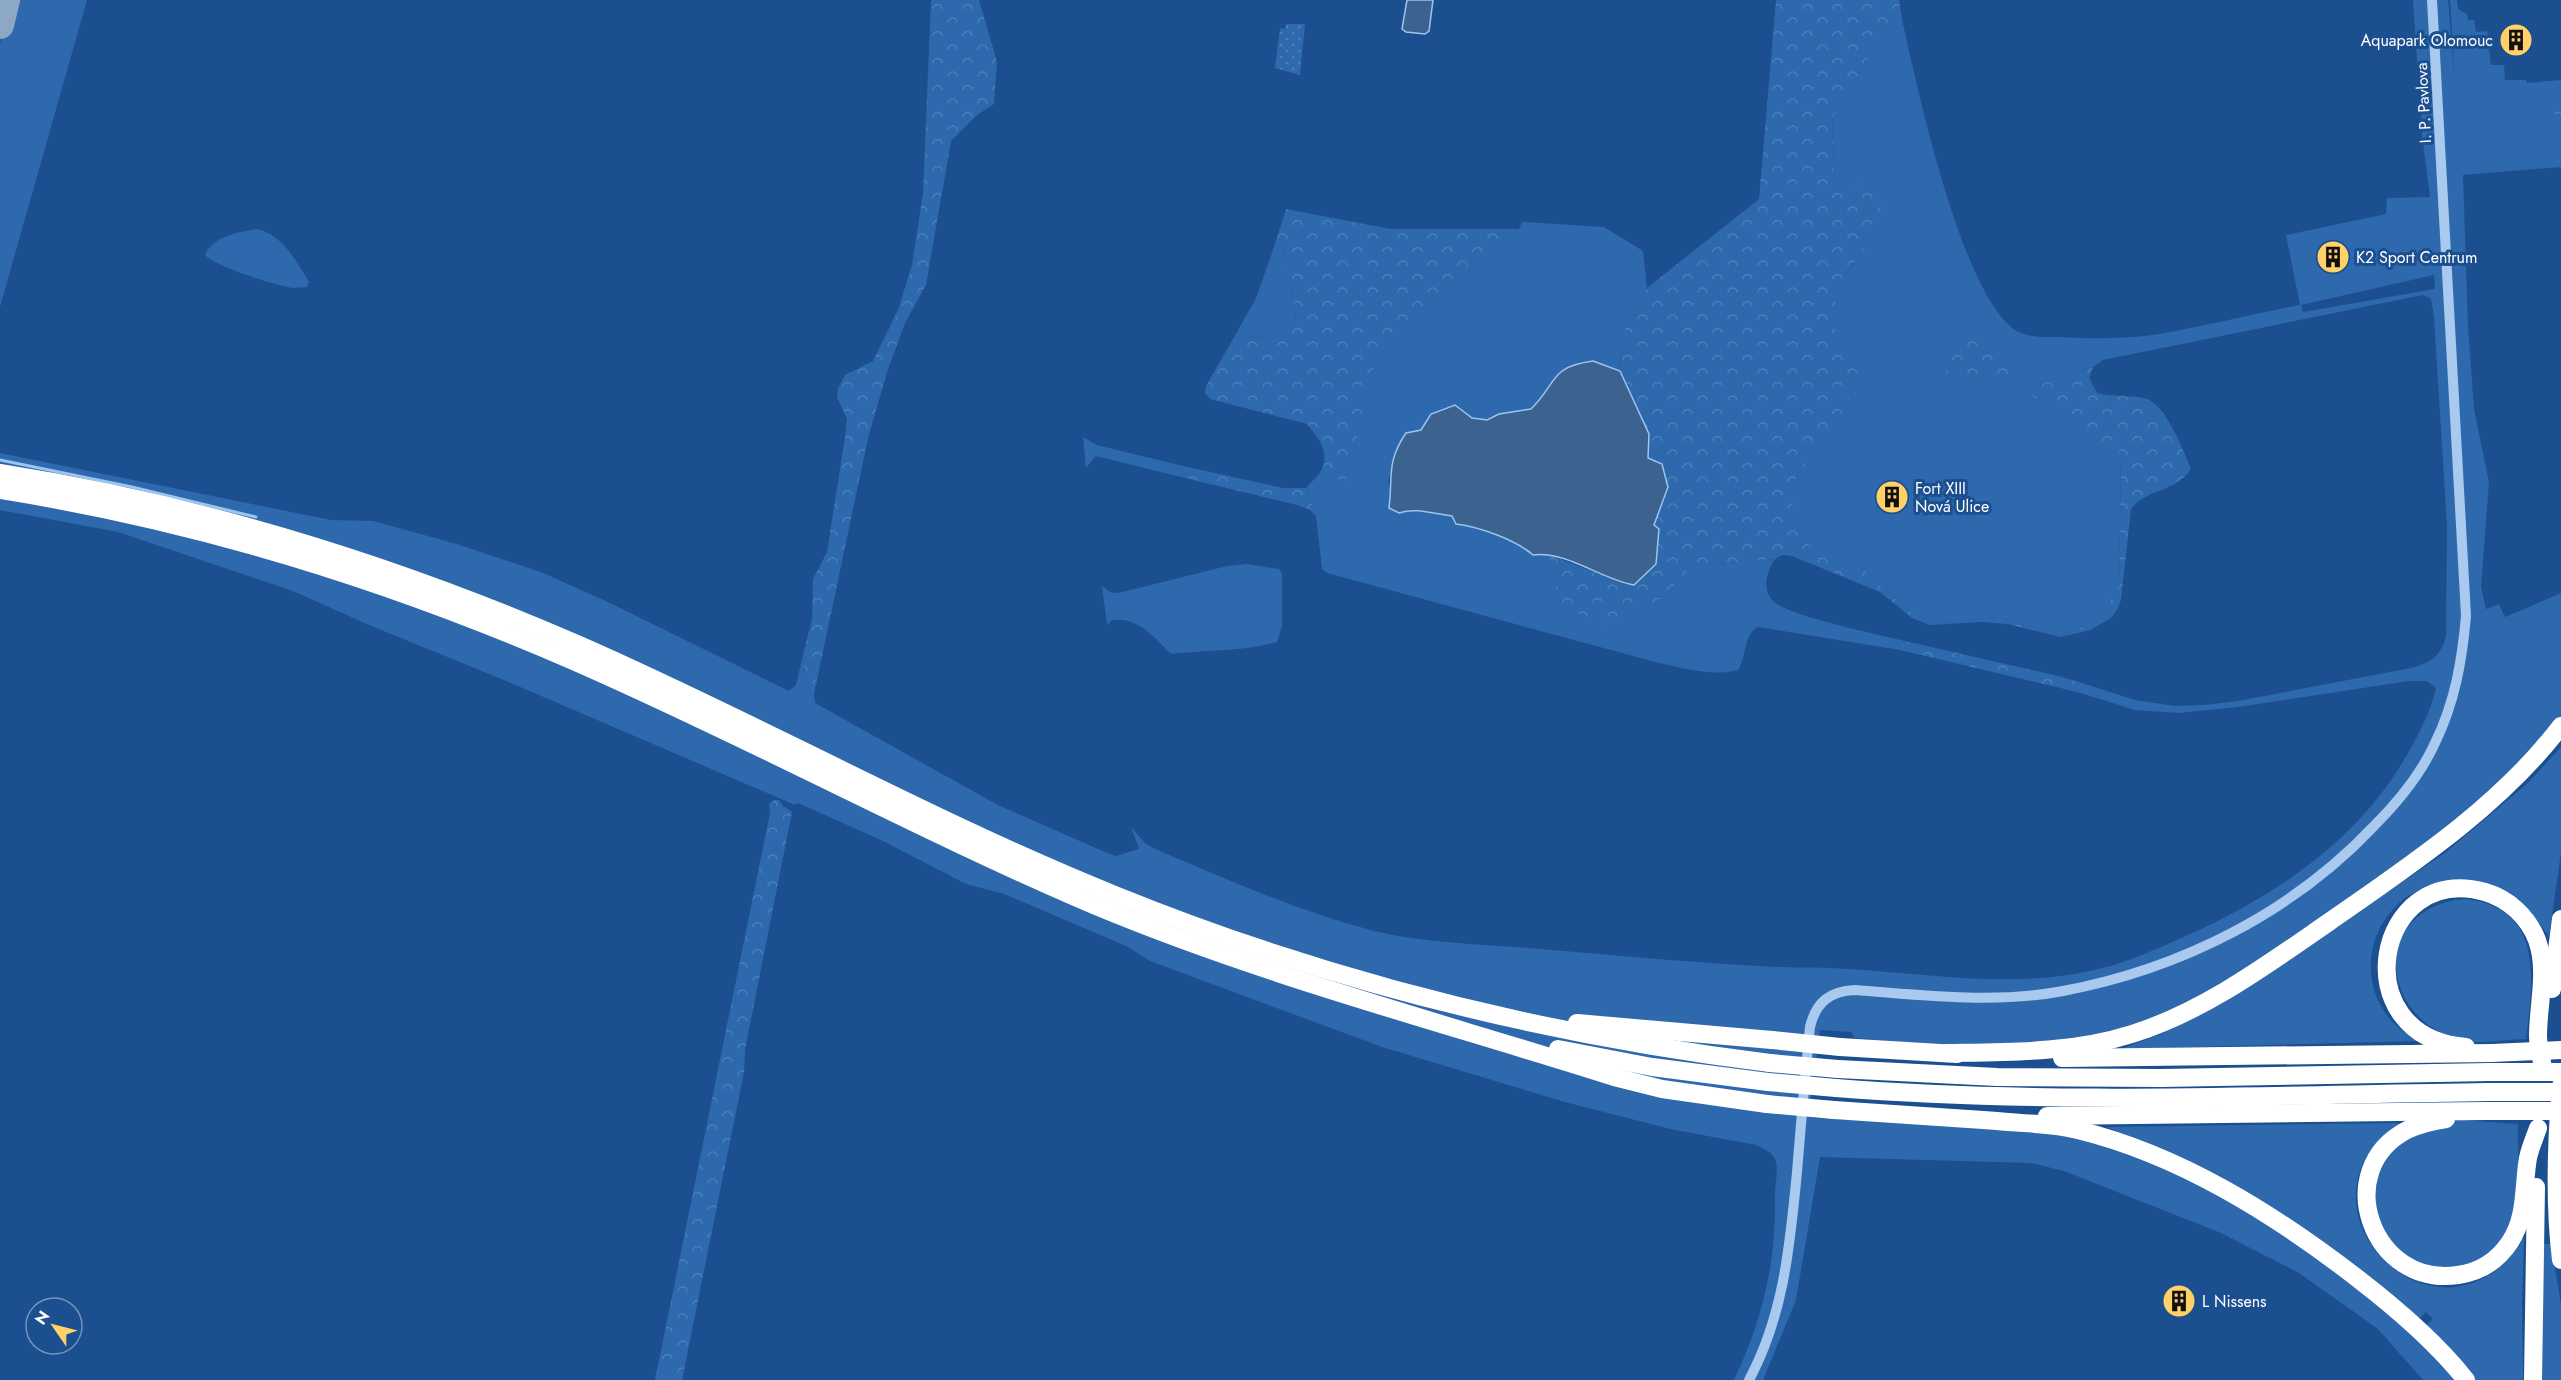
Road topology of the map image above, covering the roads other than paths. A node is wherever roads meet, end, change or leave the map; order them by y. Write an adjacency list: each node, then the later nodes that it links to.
1 (2432, 0): 21 (street, I. P. Pavlova)
2 (0, 473): 6 (highway)
3 (0, 490): 7 (highway)
4 (2561, 726): 10 (highway)
5 (2561, 919): 11 (highway)
6 (1480, 1013): 10 (highway, bridge); 11 (highway, bridge)
7 (1453, 1026): 13 (highway, bridge); 16 (highway, bridge)
8 (2561, 1050): 9 (highway, bridge)
9 (2493, 1051): 10 (highway); 11 (highway)
10 (1947, 1053)
11 (2552, 1070): 17 (highway)
12 (2561, 1086): 18 (highway)
13 (2561, 1092)
14 (2561, 1110): 15 (highway, bridge)
15 (2487, 1111): 16 (highway); 17 (highway)
16 (1952, 1117): 22 (highway)
17 (2538, 1128): 23 (highway)
18 (2557, 1150): 19 (highway); 20 (highway)
19 (2561, 1175)
20 (2561, 1260)
21 (1749, 1380)
22 (2466, 1380)
23 (2533, 1380)

